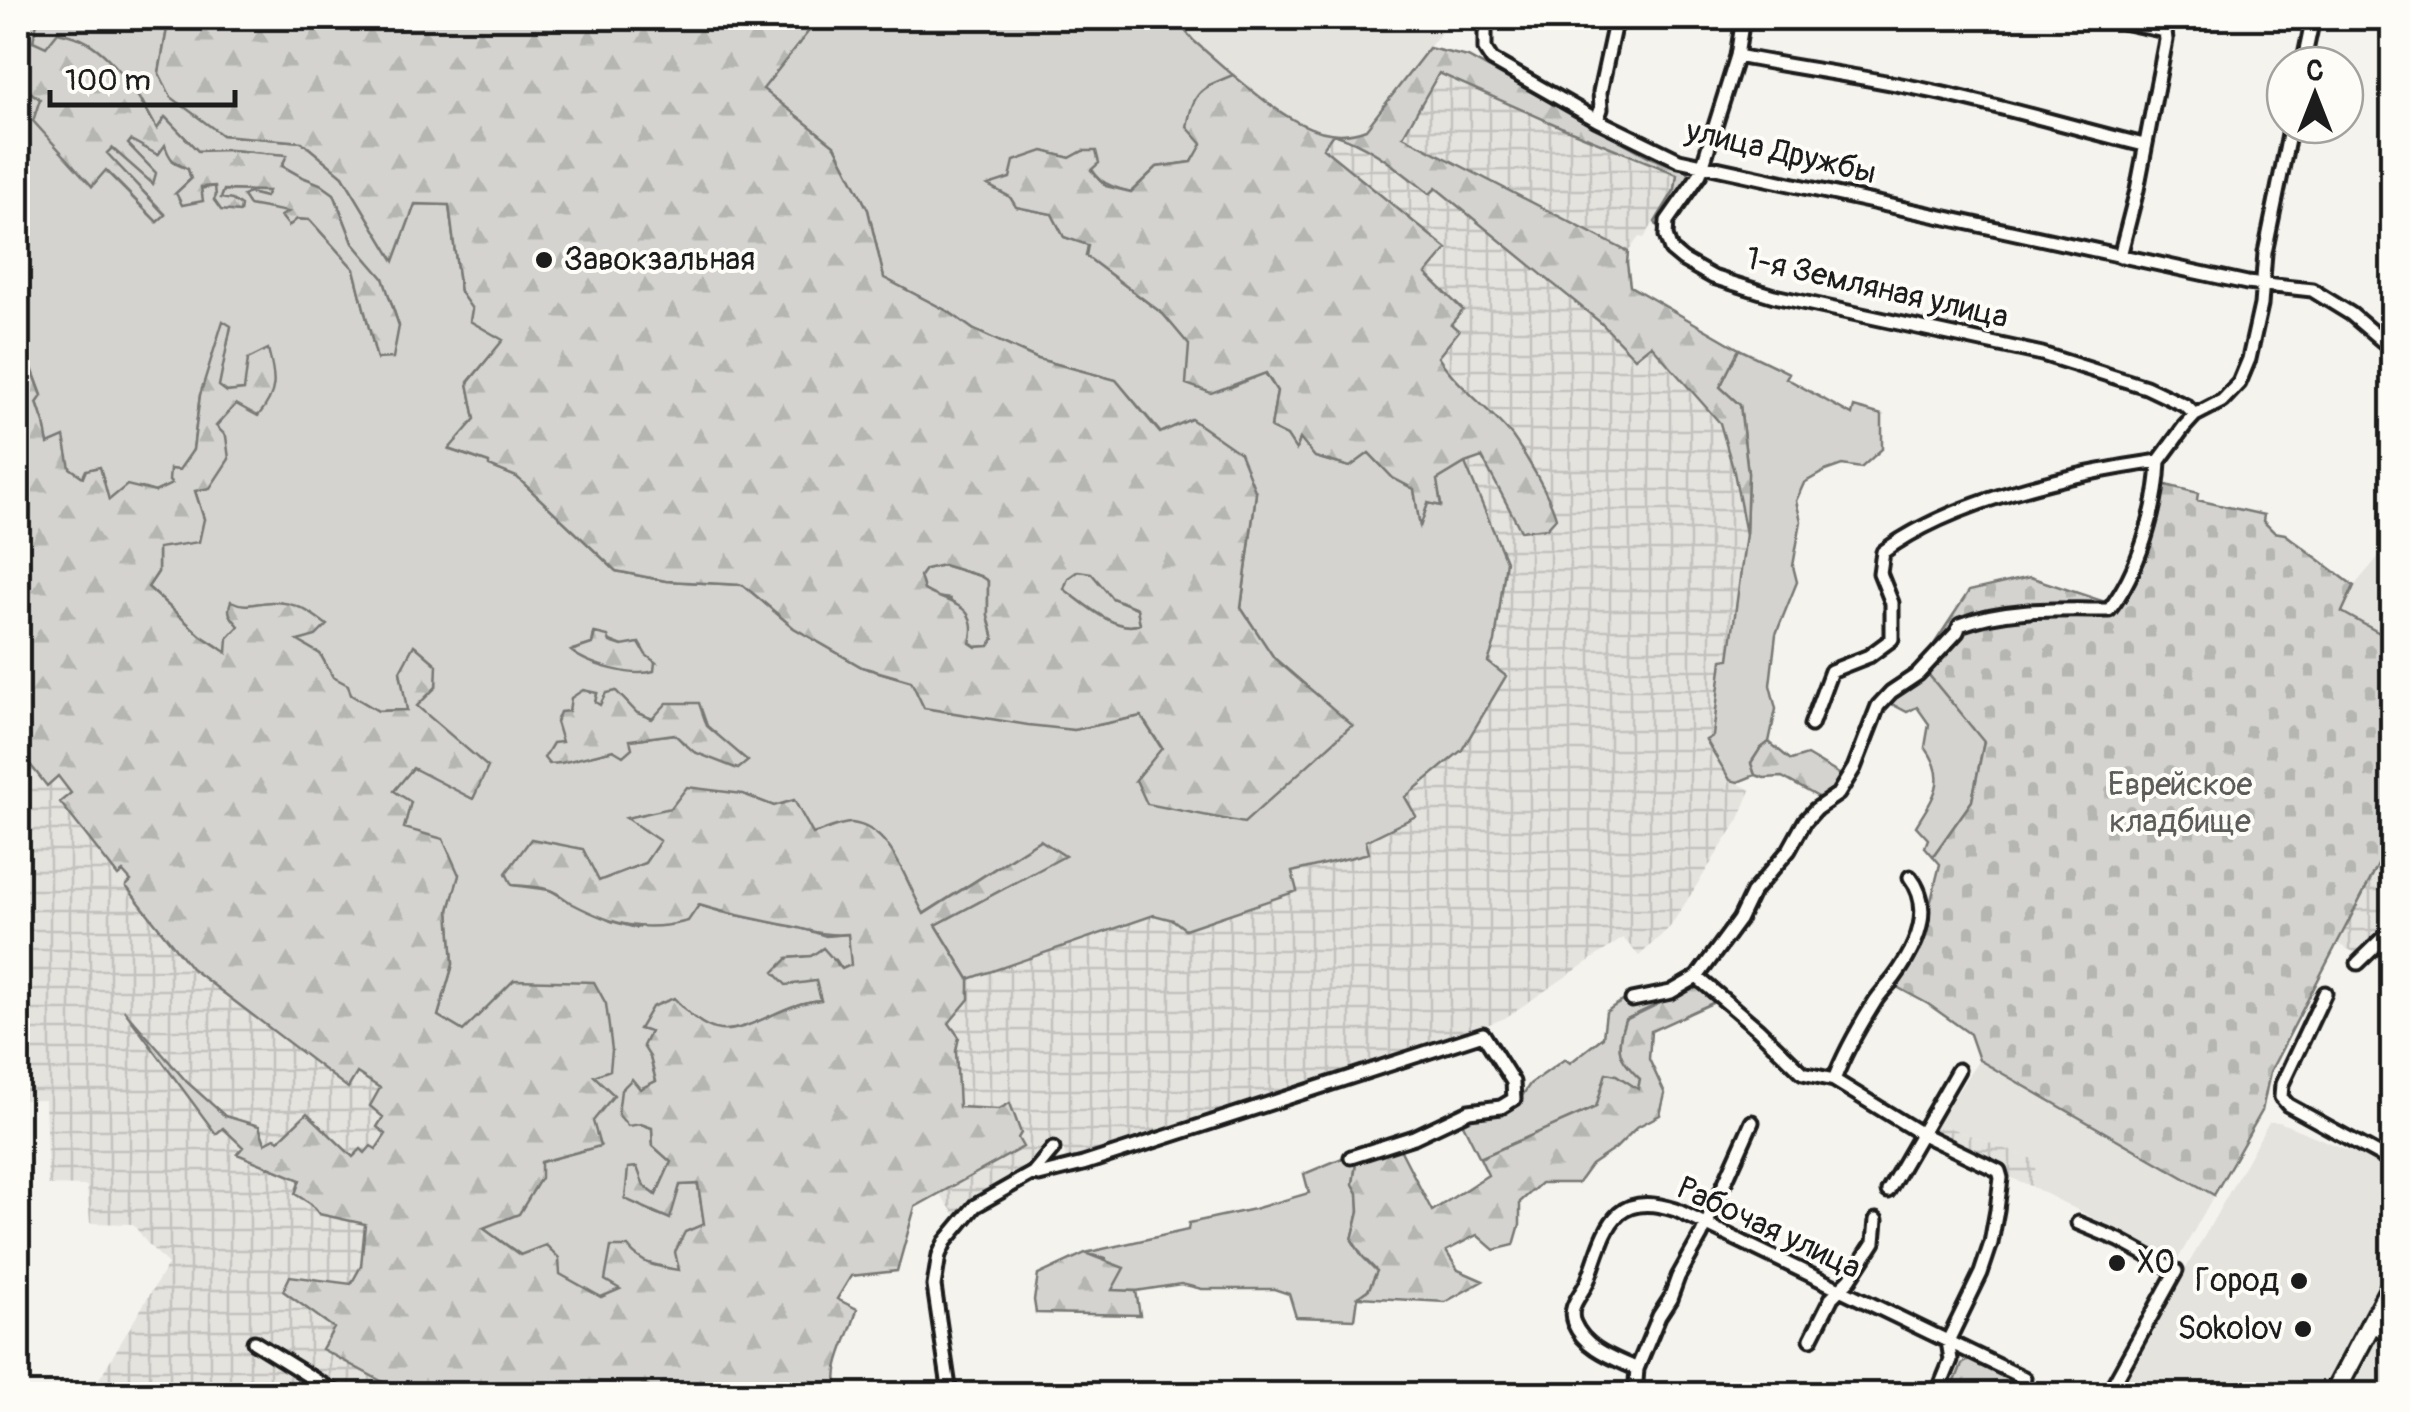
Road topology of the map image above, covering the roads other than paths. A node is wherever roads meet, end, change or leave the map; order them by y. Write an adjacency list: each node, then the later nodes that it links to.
1 (1485, 18): 8 (street, улица Дружбы)
2 (1616, 18): 8 (street)
3 (1743, 18): 7 (street, 1-я Земляная улица)
4 (2104, 18): 9 (street)
5 (2313, 18): 6 (street)
6 (2308, 45)
7 (1738, 56): 9 (street); 11 (street, 1-я Земляная улица)
8 (1596, 120): 11 (street, улица Дружбы)
9 (2144, 145): 12 (street)
10 (2287, 145): 13 (street)
11 (1703, 166): 12 (street, улица Дружбы); 15 (street, 1-я Земляная улица)
12 (2120, 256): 13 (street, улица Дружбы)
13 (2265, 285): 14 (street, улица Дружбы); 15 (street)
14 (2392, 350)
15 (2195, 415): 16 (street)
16 (2159, 461): 17 (street); 21 (street)
17 (1811, 725)
18 (1910, 877): 25 (street)
19 (2392, 930): 20 (street)
20 (2358, 963)
21 (1698, 977): 23 (street); 25 (street)
22 (2326, 993): 30 (street)
23 (1632, 1000)
24 (1958, 1070): 27 (street)
25 (1834, 1080): 27 (street)
26 (1752, 1122): 35 (street)
27 (1920, 1133): 32 (street); 41 (street)
28 (1052, 1149): 31 (street)
29 (1351, 1157): 31 (street)
30 (2392, 1162)
31 (1034, 1172): 46 (street)
32 (1888, 1191)
33 (1876, 1220): 37 (street)
34 (2078, 1223): 49 (street)
35 (1706, 1225): 37 (street, Рабочая улица); 43 (street); 43 (street, Рабочая улица)
36 (2392, 1284): 38 (main road)
37 (1839, 1290): 40 (street); 41 (street, Рабочая улица)
38 (2370, 1324): 39 (street); 50 (main road)
39 (2392, 1337)
40 (1811, 1339)
41 (1948, 1341): 44 (street, Рабочая улица); 48 (street)
42 (254, 1342): 45 (street)
43 (1637, 1369): 47 (street)
44 (2024, 1378)
45 (338, 1394)
46 (950, 1394)
47 (1635, 1394)
48 (1937, 1394)
49 (2108, 1394)
50 (2334, 1394)

